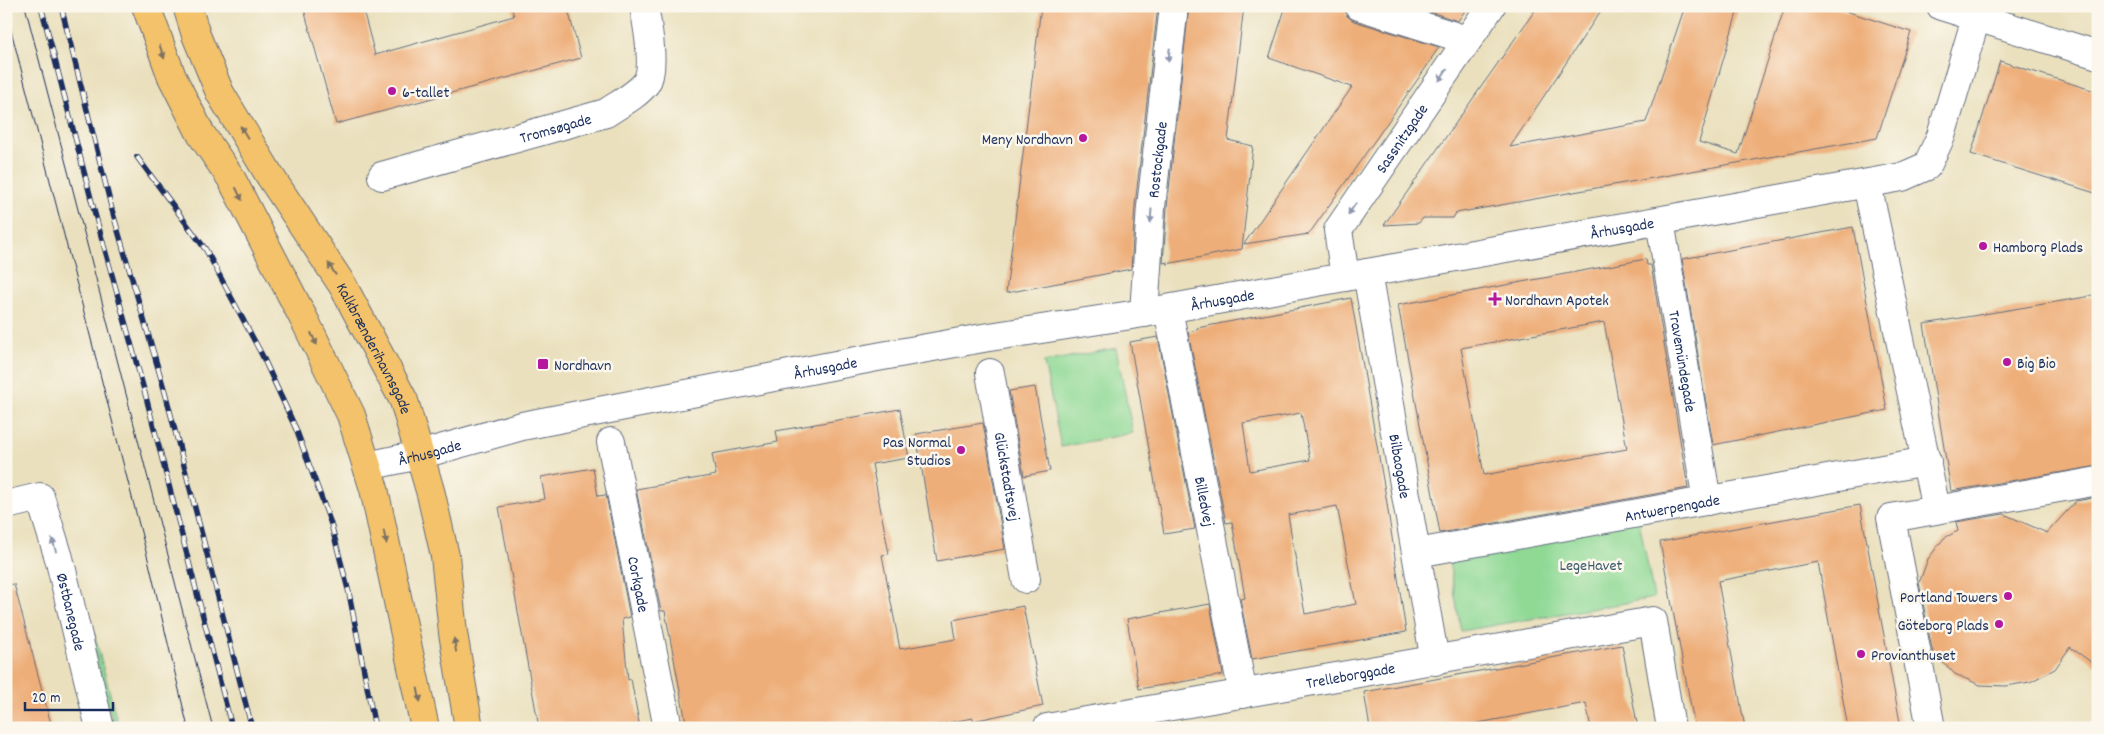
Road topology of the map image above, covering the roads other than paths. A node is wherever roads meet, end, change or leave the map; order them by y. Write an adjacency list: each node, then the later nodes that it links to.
1 (146, 6): 20 (main road, one-way to 20)
2 (187, 6): 18 (main road, Kalkbrænderihavnsgade, one-way to 2)
3 (644, 6): 11 (street, Tromsøgade)
4 (1174, 6): 15 (street, Rostockgade, one-way to 15)
5 (1359, 6): 9 (street)
6 (1491, 6): 9 (street, Sassnitzgade)
7 (1941, 6): 8 (street)
8 (1976, 18): 10 (street); 12 (street, Århusgade)
9 (1467, 40): 14 (street, Sassnitzgade, one-way to 14)
10 (2098, 55)
11 (382, 176)
12 (1867, 184): 13 (street, Århusgade); 19 (street)
13 (1660, 221): 14 (street, Århusgade); 22 (street, Travemündegade)
14 (1356, 275): 15 (street, Århusgade); 25 (street, Bilbaogade)
15 (1156, 311): 18 (street, Århusgade); 28 (street, Billedvej)
16 (990, 373): 26 (street, Glückstadtsvej)
17 (611, 442): 32 (street, Corkgade)
18 (419, 455): 20 (street, Århusgade); 31 (main road, Kalkbrænderihavnsgade, one-way to 18)
19 (1927, 461): 22 (street, Antwerpengade); 24 (street)
20 (367, 466): 30 (main road, one-way to 30)
21 (2098, 481): 24 (street)
22 (1707, 501): 25 (street, Antwerpengade)
23 (6, 505): 29 (street, Østbanegade, one-way to 23)
24 (1936, 510): 35 (street)
25 (1417, 554): 27 (street, Bilbaogade)
26 (1026, 579)
27 (1435, 661): 28 (street, Trelleborggade); 34 (street, Trelleborggade)
28 (1242, 694): 33 (street, Trelleborggade)
29 (100, 728)
30 (425, 728)
31 (468, 728)
32 (668, 728)
33 (1047, 728)
34 (1671, 728)
35 (1931, 728)

